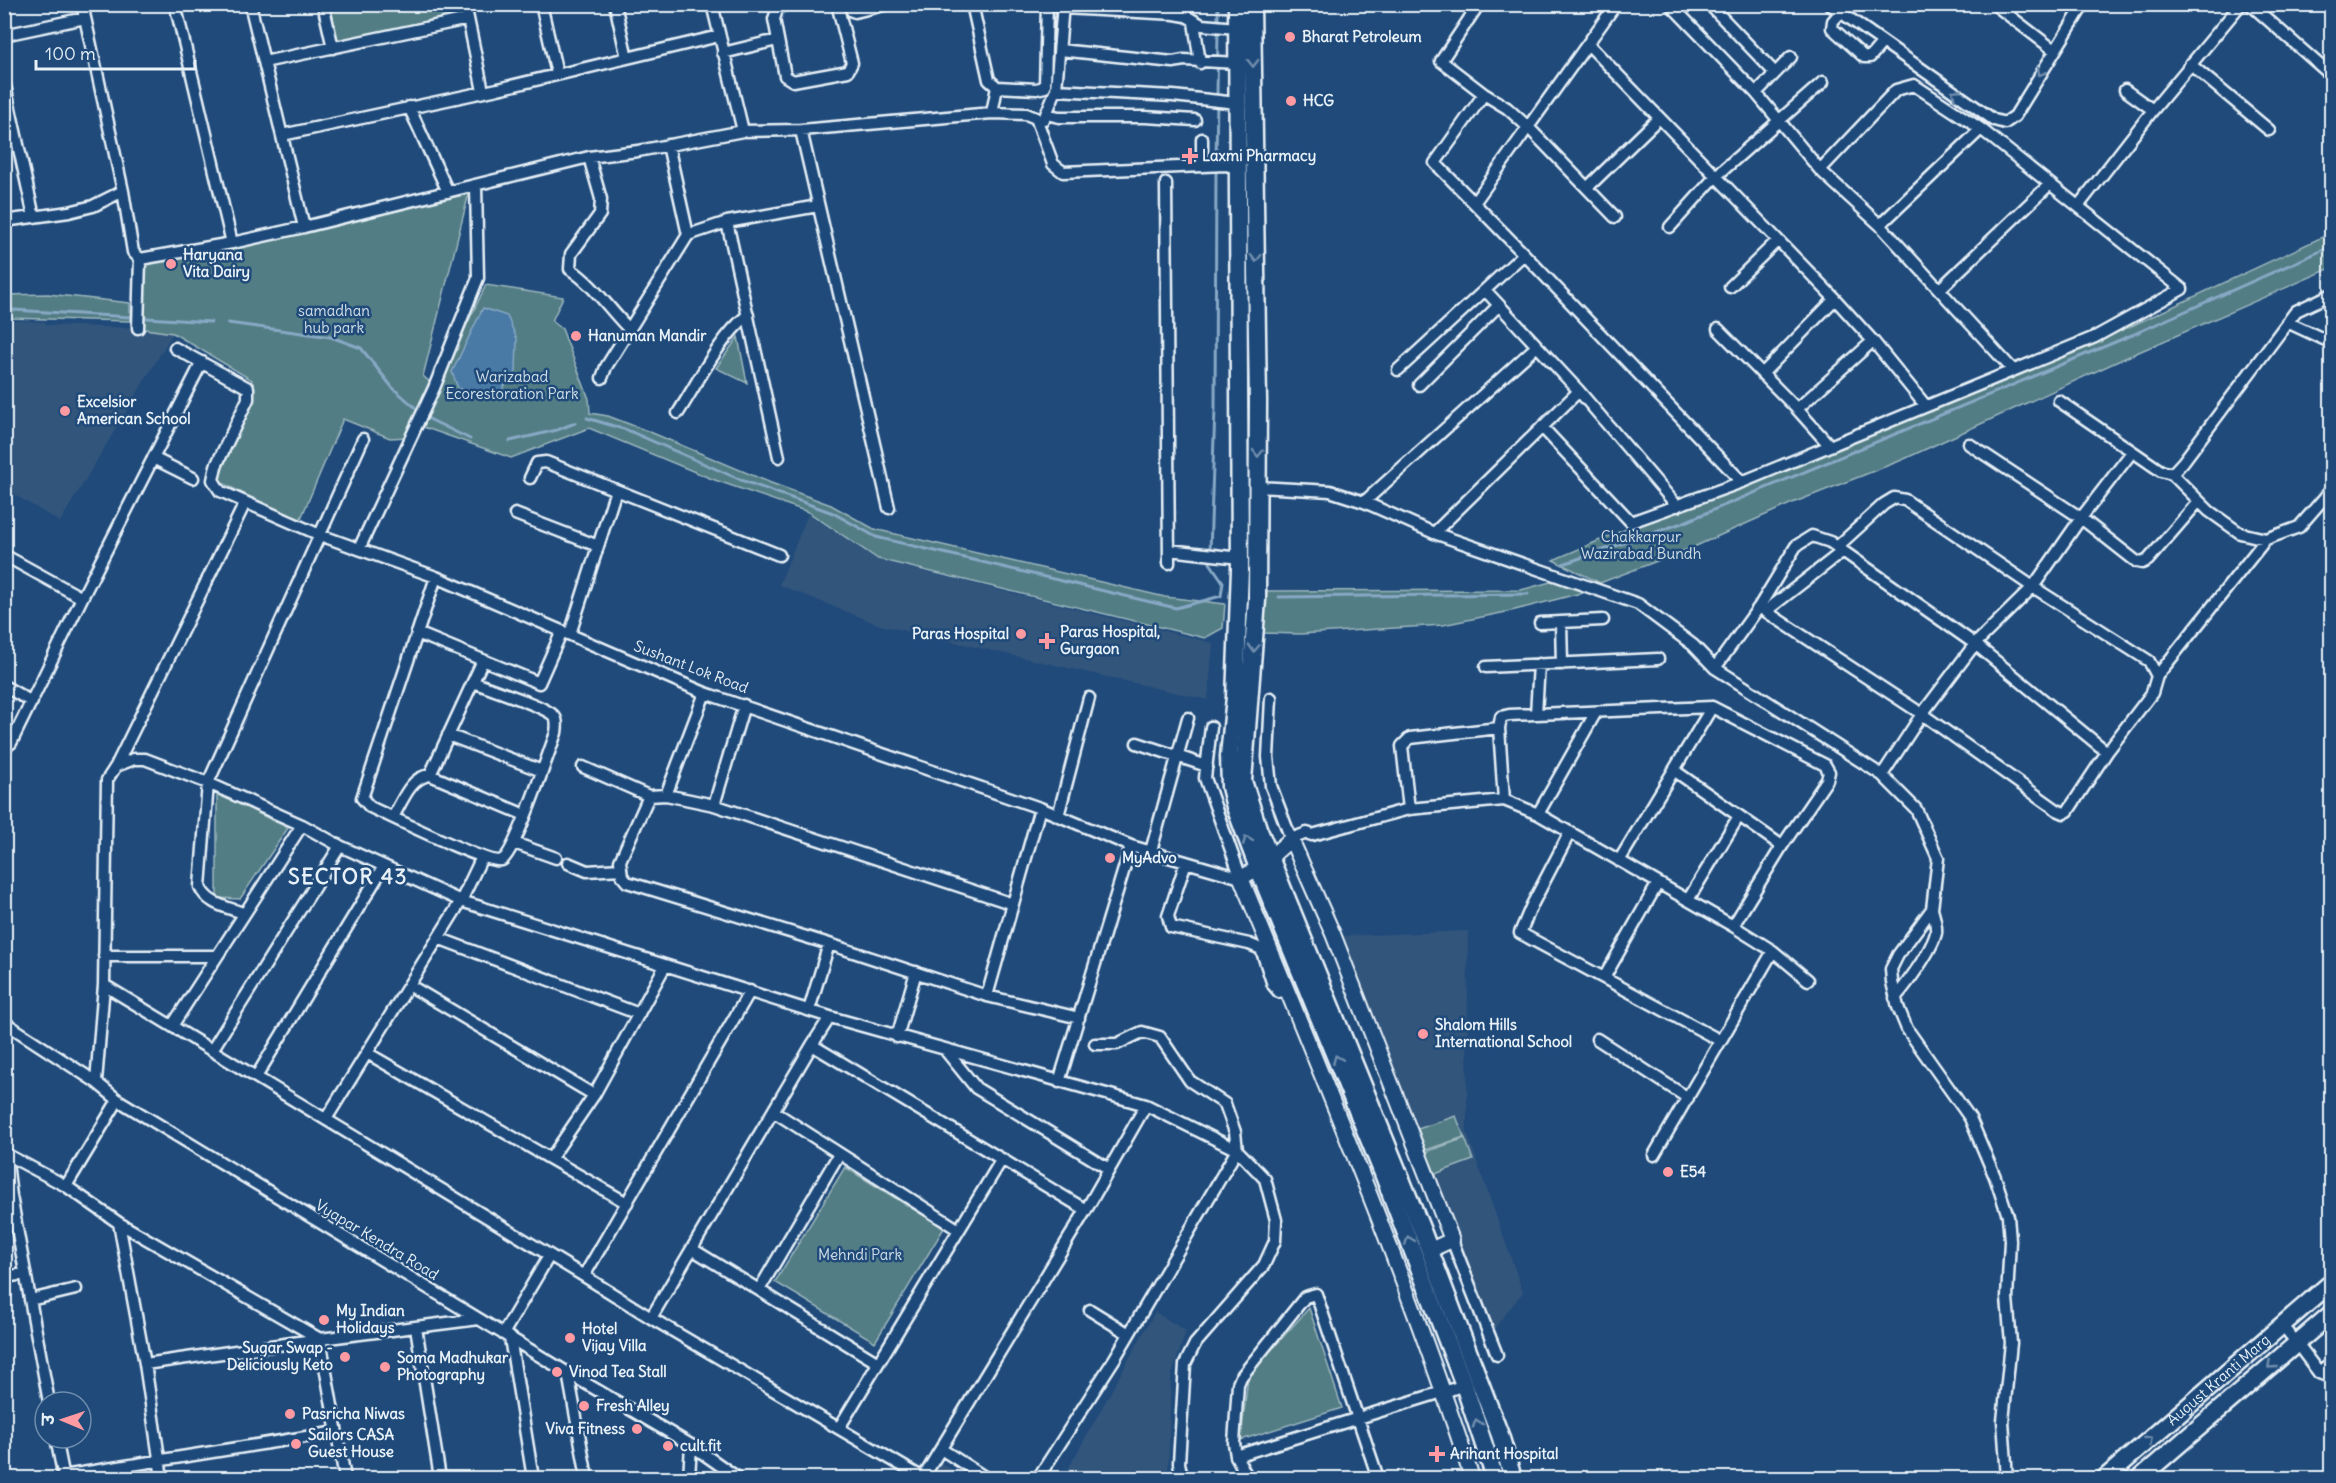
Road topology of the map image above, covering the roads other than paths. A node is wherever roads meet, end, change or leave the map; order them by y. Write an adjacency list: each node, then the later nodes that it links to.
1 (82, 4): 29 (street)
2 (175, 4): 98 (street)
3 (250, 4): 44 (street)
4 (323, 4): 38 (street)
5 (465, 4): 30 (street)
6 (541, 4): 48 (street)
7 (615, 4): 42 (street)
8 (789, 4): 35 (street)
9 (837, 4): 35 (street)
10 (849, 4): 11 (street)
11 (888, 4)
12 (972, 4): 52 (street)
13 (1047, 4): 52 (street)
14 (1189, 4): 31 (street)
15 (1237, 4): 32 (main road)
16 (1252, 4): 138 (main road, one-way to 138)
17 (1479, 4): 57 (street)
18 (1616, 4): 37 (street)
19 (1670, 4): 56 (street)
20 (1709, 4): 47 (street)
21 (1829, 4): 28 (street)
22 (1994, 4): 40 (street)
23 (2084, 4): 40 (street)
24 (2241, 4): 46 (street)
25 (2250, 4): 49 (street)
26 (715, 5): 34 (street)
27 (1063, 6): 31 (street); 39 (street)
28 (1842, 12): 36 (street); 36 (street)
29 (85, 18): 33 (street); 84 (street)
30 (468, 20): 38 (street); 55 (street)
31 (1194, 21): 32 (street); 45 (street)
32 (1229, 28): 45 (main road)
33 (4, 35)
34 (719, 36): 41 (street); 42 (street)
35 (777, 40): 41 (street)
36 (1882, 43): 40 (street, one-way to 36)
37 (1588, 44): 63 (street); 66 (street)
38 (333, 48): 44 (street)
39 (1060, 50): 45 (street); 53 (street)
40 (2054, 50)
41 (723, 53): 71 (street)
42 (627, 57): 48 (street)
43 (1791, 57): 47 (street)
44 (264, 62): 72 (street)
45 (1218, 63): 58 (main road)
46 (2190, 64): 60 (street); 70 (street)
47 (1775, 73): 56 (street)
48 (557, 74): 55 (street)
49 (2331, 76)
50 (4, 81): 89 (street)
51 (1823, 82): 65 (street)
52 (997, 87): 61 (street)
53 (1056, 90): 58 (street); 62 (street)
54 (2125, 90): 60 (street)
55 (483, 91): 59 (street)
56 (1756, 93): 65 (street)
57 (1484, 94): 66 (street); 86 (street)
58 (1230, 102): 77 (main road)
59 (409, 107): 72 (street); 85 (street)
60 (2153, 110): 87 (street)
61 (992, 113): 68 (street); 69 (street)
62 (1046, 114): 64 (street); 69 (street)
63 (1659, 118): 79 (street); 83 (street)
64 (1195, 120)
65 (1777, 120): 78 (street); 79 (street)
66 (1528, 127): 83 (street); 86 (street)
67 (1981, 129): 78 (street); 81 (street); 93 (street)
68 (801, 130): 71 (street); 88 (street)
69 (1040, 130): 76 (street)
70 (2269, 130)
71 (743, 131): 74 (street)
72 (282, 135): 94 (street)
73 (1202, 139): 76 (street)
74 (668, 146): 75 (street); 96 (street)
75 (589, 157): 82 (street); 111 (street)
76 (1205, 165): 77 (street)
77 (1231, 166): 157 (main road)
78 (1820, 170): 93 (street)
79 (1714, 177): 95 (street); 97 (street)
80 (1166, 183): 154 (street)
81 (2050, 184): 87 (street); 102 (street)
82 (476, 186): 85 (street); 152 (street)
83 (1587, 188): 90 (street)
84 (123, 191): 89 (street); 100 (street)
85 (448, 192): 94 (street)
86 (1474, 202): 99 (street)
87 (2079, 205): 118 (street)
88 (818, 206): 92 (street); 145 (street)
89 (34, 217): 91 (street)
90 (1615, 217)
91 (4, 221)
92 (727, 222): 96 (street); 107 (street)
93 (1880, 225): 102 (street)
94 (304, 227): 98 (street)
95 (1670, 227)
96 (688, 235): 111 (street)
97 (1777, 241): 101 (street); 105 (street)
98 (232, 243): 100 (street)
99 (1524, 254): 103 (street); 137 (street)
100 (140, 259): 109 (street)
101 (1730, 286)
102 (1941, 289): 118 (street)
103 (1485, 290): 106 (street); 117 (street)
104 (2331, 294): 108 (street)
105 (1835, 299): 112 (street); 119 (street)
106 (1499, 305): 114 (street); 121 (street)
107 (748, 315): 126 (street); 132 (street)
108 (2287, 322): 113 (street); 134 (street)
109 (138, 328)
110 (1718, 328): 119 (street)
111 (629, 329): 120 (street)
112 (1872, 340): 124 (street); 125 (street)
113 (2331, 343)
114 (1537, 346): 122 (street); 143 (street)
115 (175, 348): 116 (street)
116 (202, 362): 133 (street); 142 (street, Sushant Lok Road)
117 (1398, 370)
118 (2013, 370): 124 (street)
119 (1762, 374): 125 (street)
120 (602, 378)
121 (1419, 385)
122 (1579, 391): 127 (street); 144 (street)
123 (2059, 401): 131 (street)
124 (1925, 405): 130 (street)
125 (1797, 409): 130 (street)
126 (678, 413)
127 (1542, 427): 144 (street); 148 (street)
128 (363, 439): 149 (street)
129 (1969, 444): 147 (street)
130 (1830, 446): 137 (street)
131 (2132, 452): 134 (street); 147 (street)
132 (779, 457)
133 (153, 458): 135 (street); 161 (street)
134 (2172, 474): 141 (street)
135 (193, 478)
136 (530, 478): 140 (street)
137 (1742, 482): 144 (street)
138 (1257, 487): 143 (street); 226 (main road, one-way to 226)
139 (2331, 489): 150 (street)
140 (616, 490): 151 (street); 156 (street)
141 (2199, 501): 147 (street); 150 (street)
142 (245, 502): 149 (street, Sushant Lok Road); 195 (street)
143 (1364, 502): 148 (street)
144 (1677, 506)
145 (889, 508)
146 (515, 514): 151 (street)
147 (2081, 518): 160 (street)
148 (1434, 533): 174 (street)
149 (320, 535): 152 (street, Sushant Lok Road); 202 (street)
150 (2266, 539): 175 (street)
151 (598, 546): 167 (street)
152 (359, 549): 159 (street, Sushant Lok Road)
153 (1840, 549): 160 (street); 162 (street); 162 (street); 168 (street)
154 (1169, 550): 157 (street); 158 (street)
155 (4, 555): 161 (street)
156 (779, 555)
157 (1240, 558): 226 (main road, one-way to 157)
158 (1169, 563)
159 (436, 577): 166 (street); 167 (street, Sushant Lok Road)
160 (2033, 587): 168 (street); 175 (street)
161 (82, 598): 181 (street)
162 (1763, 609): 174 (street); 186 (street)
163 (1603, 620): 164 (street)
164 (1561, 622): 165 (street); 172 (street)
165 (1540, 623)
166 (417, 633): 170 (street); 213 (street)
167 (566, 633): 170 (street); 178 (street, Sushant Lok Road)
168 (1975, 644): 186 (street); 193 (street)
169 (1658, 659): 172 (street)
170 (483, 660): 176 (street)
171 (1539, 664): 172 (street); 173 (street); 185 (street)
172 (1562, 664)
173 (1486, 667)
174 (1715, 668): 201 (street)
175 (2157, 676): 193 (street)
176 (473, 682): 190 (street); 198 (street)
177 (4, 686): 181 (street)
178 (705, 693): 182 (street, Sushant Lok Road); 203 (street)
179 (1089, 698): 211 (street)
180 (1271, 698): 216 (street)
181 (32, 702): 192 (street)
182 (744, 705): 206 (street); 207 (street, Sushant Lok Road)
183 (1712, 707): 184 (street); 199 (street); 220 (street)
184 (1596, 712): 185 (street); 209 (street)
185 (1536, 714): 189 (street)
186 (1922, 714): 193 (street); 201 (street)
187 (1188, 718): 194 (street)
188 (1211, 727): 196 (street)
189 (1499, 728): 205 (street); 208 (street)
190 (448, 735): 198 (street); 200 (street)
191 (1137, 743): 194 (street)
192 (4, 748)
193 (2107, 752)
194 (1178, 756): 196 (street); 221 (street)
195 (116, 766): 202 (street); 241 (street)
196 (1207, 766): 230 (street)
197 (583, 767): 204 (street)
198 (542, 771): 210 (street)
199 (1675, 771): 212 (street); 224 (street)
200 (429, 775): 210 (street); 213 (street)
201 (1882, 775): 235 (street)
202 (208, 783): 214 (street); 236 (street)
203 (666, 795): 204 (street); 206 (street)
204 (649, 796): 229 (street)
205 (1504, 800): 208 (street); 209 (street)
206 (714, 805): 234 (street)
207 (1040, 808): 211 (street, Sushant Lok Road); 234 (street)
208 (1409, 809): 216 (street)
209 (1538, 814): 215 (street)
210 (525, 815): 217 (street)
211 (1058, 816): 219 (street, Sushant Lok Road)
212 (1738, 816): 220 (street); 233 (street)
213 (393, 817): 222 (street)
214 (302, 825): 218 (street); 236 (street)
215 (1570, 832): 224 (street); 245 (street)
216 (1292, 842): 226 (street); 289 (street)
217 (514, 843): 222 (street); 223 (street)
218 (340, 846): 228 (street); 264 (street)
219 (1131, 846): 221 (street, Sushant Lok Road); 256 (street)
220 (1782, 846): 237 (street)
221 (1151, 851): 225 (street, Sushant Lok Road)
222 (482, 856): 232 (street)
223 (556, 858)
224 (1619, 861): 231 (street)
225 (1186, 862): 230 (street, Sushant Lok Road); 249 (street)
226 (1264, 862): 230 (street); 291 (main road); 317 (main road, one-way to 226)
227 (568, 863): 229 (street)
228 (384, 866): 232 (street); 267 (street)
229 (621, 869): 239 (street)
230 (1241, 878): 249 (street)
231 (1658, 883): 233 (street); 245 (street)
232 (461, 900): 238 (street); 243 (street)
233 (1688, 900): 237 (street)
234 (1013, 904): 251 (street)
235 (1932, 909): 252 (street); 252 (street)
236 (243, 913): 242 (street)
237 (1733, 926): 240 (street)
238 (438, 938): 248 (street); 254 (street)
239 (829, 944): 244 (street); 253 (street)
240 (1773, 951): 246 (street); 261 (street)
241 (104, 956): 242 (street); 247 (street)
242 (216, 956): 258 (street)
243 (665, 966): 250 (street); 254 (street)
244 (916, 972): 251 (street); 259 (street)
245 (1604, 978): 261 (street)
246 (1808, 980)
247 (104, 985): 258 (street); 268 (street)
248 (409, 985): 266 (street); 270 (street)
249 (1287, 990): 319 (street)
250 (750, 992): 253 (street); 285 (street)
251 (987, 996): 256 (street)
252 (1895, 998): 345 (street)
253 (809, 1010): 255 (street)
254 (639, 1014): 270 (street)
255 (830, 1017): 259 (street); 263 (street)
256 (1079, 1018): 269 (street)
257 (4, 1022): 268 (street, Vyapar Kendra Road)
258 (172, 1026): 264 (street)
259 (897, 1037): 265 (street)
260 (1597, 1039): 271 (street)
261 (1721, 1041): 271 (street)
262 (1095, 1044): 276 (street)
263 (812, 1045): 274 (street); 281 (street)
264 (212, 1050): 267 (street)
265 (946, 1050): 269 (street); 282 (street)
266 (367, 1053): 275 (street); 280 (street)
267 (256, 1077): 275 (street)
268 (96, 1082): 272 (street, Vyapar Kendra Road)
269 (1059, 1082): 273 (street)
270 (594, 1095): 280 (street)
271 (1688, 1098): 279 (street)
272 (118, 1100): 283 (street); 303 (street, Vyapar Kendra Road)
273 (1146, 1105): 276 (street); 282 (street)
274 (773, 1111): 278 (street); 290 (street)
275 (326, 1119): 292 (street)
276 (1237, 1150): 306 (street); 339 (street)
277 (5, 1154): 283 (street); 284 (street)
278 (840, 1154): 288 (street); 298 (street)
279 (1654, 1155)
280 (551, 1158): 285 (street)
281 (1002, 1159): 286 (street); 288 (street)
282 (1109, 1169): 286 (street)
283 (66, 1185): 287 (street)
284 (8, 1197): 293 (street)
285 (627, 1203): 294 (street)
286 (1086, 1210): 324 (street)
287 (119, 1223): 308 (street); 313 (street)
288 (959, 1230): 311 (street)
289 (1452, 1240): 291 (street); 310 (street)
290 (692, 1249): 298 (street); 302 (street)
291 (1430, 1250): 344 (main road)
292 (549, 1256): 294 (street); 307 (street)
293 (25, 1274): 295 (street); 299 (street)
294 (584, 1276): 302 (street)
295 (4, 1277)
296 (2331, 1282): 304 (main road, August Kranti Marg)
297 (76, 1289): 299 (street)
298 (759, 1290): 311 (street)
299 (30, 1300): 318 (street)
300 (1090, 1310): 306 (street)
301 (2331, 1313): 309 (main road, August Kranti Marg)
302 (651, 1318): 321 (street)
303 (479, 1319): 305 (street); 307 (street, Vyapar Kendra Road)
304 (2282, 1324): 309 (street); 346 (main road, August Kranti Marg, one-way to 304)
305 (416, 1327): 308 (street); 332 (street)
306 (1129, 1335): 338 (street)
307 (507, 1336): 314 (street, Vyapar Kendra Road); 333 (street)
308 (320, 1339): 313 (street); 322 (street)
309 (2296, 1344): 315 (street); 347 (main road, August Kranti Marg, one-way to 347)
310 (1497, 1355)
311 (878, 1363): 321 (street)
312 (2331, 1363): 315 (street)
313 (145, 1364): 327 (street)
314 (568, 1373): 323 (street, Vyapar Kendra Road); 334 (street)
315 (2319, 1373): 316 (street)
316 (2331, 1378)
317 (1464, 1385): 319 (street); 343 (main road, one-way to 317)
318 (47, 1390)
319 (1442, 1393): 320 (street); 342 (street)
320 (1357, 1418): 326 (street); 326 (street); 341 (street)
321 (839, 1428): 329 (street)
322 (337, 1432): 327 (street); 331 (street)
323 (691, 1445): 335 (street); 336 (street, Vyapar Kendra Road)
324 (941, 1449): 329 (street); 337 (street)
325 (58, 1450): 328 (street)
326 (1236, 1456): 340 (street)
327 (160, 1461): 328 (street); 330 (street)
328 (63, 1477)
329 (923, 1478)
330 (162, 1479)
331 (345, 1479)
332 (440, 1479)
333 (533, 1479)
334 (588, 1479)
335 (689, 1479)
336 (738, 1479)
337 (986, 1479)
338 (1038, 1479)
339 (1182, 1479)
340 (1248, 1479)
341 (1378, 1479)
342 (1472, 1479)
343 (1495, 1479)
344 (1514, 1479)
345 (2007, 1479)
346 (2105, 1479)
347 (2140, 1479)

